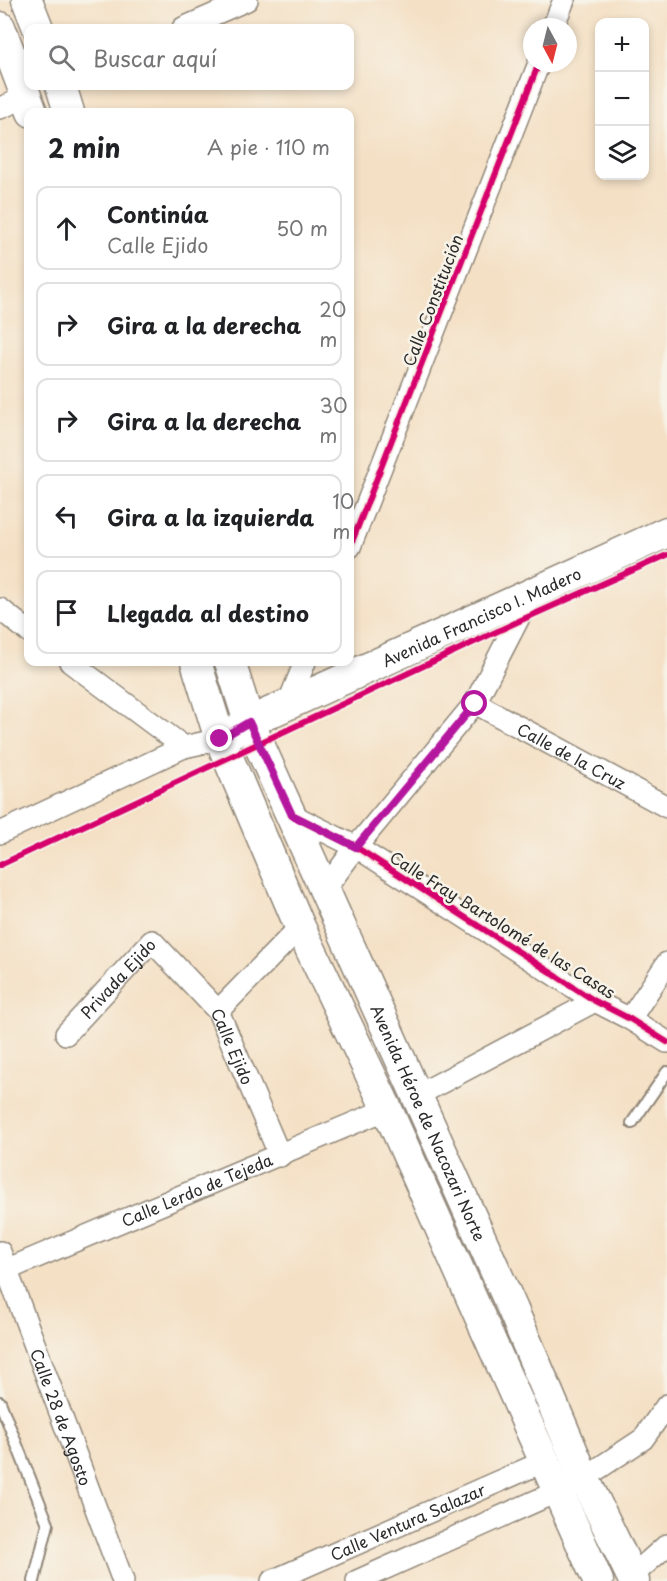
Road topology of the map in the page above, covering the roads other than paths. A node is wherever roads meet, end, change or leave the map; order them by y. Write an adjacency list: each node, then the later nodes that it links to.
1 (27, 0): 5 (main road)
2 (247, 0): 6 (street)
3 (564, 0): 4 (street)
4 (557, 18)
5 (36, 24)
6 (192, 24)
7 (0, 27): 9 (main road)
8 (535, 72): 16 (street, Calle Constitución)
9 (24, 89)
10 (24, 90): 12 (main road)
11 (62, 90): 14 (main road)
12 (30, 105): 13 (street)
13 (0, 108)
14 (68, 108)
15 (667, 532): 17 (main road, Avenida Francisco I. Madero)
16 (354, 537)
17 (531, 594): 24 (main road, Avenida Francisco I. Madero); 25 (street)
18 (0, 609): 19 (street)
19 (24, 627)
20 (75, 666): 28 (street)
21 (197, 666): 27 (main road, Avenida Héroe de Nacozari Norte)
22 (232, 666): 26 (main road, Avenida Héroe de Nacozari Norte)
23 (303, 666): 24 (street)
24 (288, 704): 26 (main road, Avenida Francisco I. Madero)
25 (475, 704): 29 (street, Calle de la Cruz); 32 (street)
26 (249, 722): 27 (main road, Avenida Francisco I. Madero); 30 (main road, Avenida Héroe de Nacozari Norte)
27 (220, 739): 28 (street, Avenida Francisco I. Madero); 34 (main road, Avenida Héroe de Nacozari Norte)
28 (184, 747): 31 (street, Avenida Francisco I. Madero)
29 (667, 807)
30 (292, 815): 32 (street, Calle Fray Bartolomé de las Casas); 33 (main road, Avenida Héroe de Nacozari Norte)
31 (0, 833)
32 (356, 847): 33 (street); 36 (street, Calle Fray Bartolomé de las Casas)
33 (325, 889): 42 (main road, Avenida Héroe de Nacozari Norte)
34 (300, 927): 37 (street, Calle Ejido); 43 (main road, Avenida Héroe de Nacozari Norte)
35 (667, 963): 38 (street)
36 (595, 1001): 38 (street, Calle Fray Bartolomé de las Casas); 42 (street)
37 (218, 1011): 39 (street, Privada Ejido); 45 (street, Calle Ejido)
38 (630, 1019): 40 (street, Calle Fray Bartolomé de las Casas)
39 (66, 1034)
40 (667, 1042)
41 (667, 1072): 44 (lane)
42 (416, 1096): 50 (main road, Avenida Héroe de Nacozari Norte)
43 (387, 1109): 45 (street, Calle Lerdo de Tejeda); 49 (main road, Avenida Héroe de Nacozari Norte)
44 (632, 1123)
45 (280, 1156): 46 (street, Calle Lerdo de Tejeda)
46 (2, 1265): 55 (street, Calle 28 de Agosto)
47 (0, 1402): 54 (lane)
48 (667, 1405): 50 (street)
49 (545, 1461): 51 (main road, Avenida Héroe de Nacozari Norte); 56 (street, Calle Ventura Salazar)
50 (584, 1478): 53 (main road, Avenida Héroe de Nacozari Norte)
51 (556, 1492): 57 (street, Calle Ventura Salazar); 58 (main road, Avenida Héroe de Nacozari Norte)
52 (667, 1545): 53 (street)
53 (633, 1579)
54 (34, 1581)
55 (123, 1581)
56 (272, 1581)
57 (357, 1581)
58 (598, 1581)

